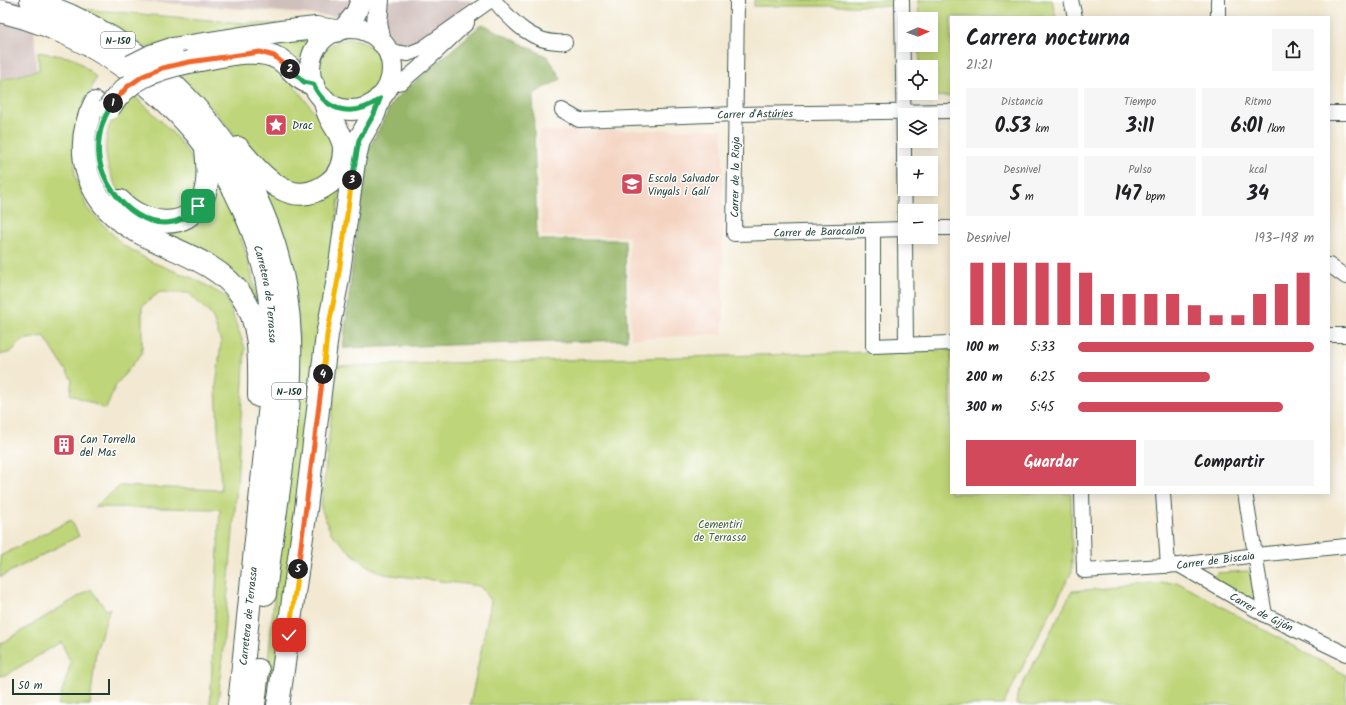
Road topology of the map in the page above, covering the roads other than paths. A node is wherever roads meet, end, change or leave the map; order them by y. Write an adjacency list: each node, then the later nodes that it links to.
1 (361, 0): 15 (street)
2 (379, 0): 17 (street)
3 (490, 0): 11 (street)
4 (494, 0): 16 (street)
5 (737, 0): 29 (street, Carrer de la Rioja)
6 (902, 0): 22 (street)
7 (1071, 0): 12 (street)
8 (1218, 0): 13 (street)
9 (29, 9): 10 (main road, Carretera de Terrassa / N-150); 14 (main road); 20 (main road, Carretera de Terrassa / N-150); 30 (main road, Carretera de Terrassa / N-150)
10 (0, 11)
11 (477, 11): 17 (street); 19 (street)
12 (1075, 16)
13 (1218, 16)
14 (0, 19)
15 (340, 30): 17 (street); 18 (street); 21 (main road, bridge)
16 (565, 42)
17 (384, 46): 19 (street)
18 (319, 92): 19 (street); 20 (main road); 21 (main road, bridge)
19 (384, 92): 54 (main road)
20 (191, 101): 56 (main road, Carretera de Terrassa / N-150)
21 (102, 106): 30 (main road); 48 (main road)
22 (904, 108)
23 (562, 110): 29 (street, Carrer d'Astúries)
24 (950, 111): 25 (street, Carrer d'Astúries)
25 (938, 112)
26 (898, 113): 29 (street, Carrer d'Astúries)
27 (1330, 113): 28 (street)
28 (1346, 113)
29 (736, 114): 37 (street, Carrer de la Rioja)
30 (206, 146): 48 (main road, Carretera de Terrassa / N-150)
31 (904, 148): 32 (street)
32 (905, 204)
33 (938, 228): 34 (street)
34 (950, 228)
35 (873, 230): 36 (street, Carrer de Baracaldo); 37 (street, Carrer de Baracaldo); 44 (street)
36 (898, 230)
37 (734, 234)
38 (905, 244): 44 (street)
39 (1330, 266): 40 (street)
40 (1346, 277)
41 (1330, 335): 42 (street)
42 (1346, 335)
43 (950, 343): 44 (street)
44 (906, 345)
45 (1082, 494): 51 (street, Carrer de Biscaia)
46 (1163, 494): 51 (street)
47 (1244, 494): 50 (street)
48 (260, 497): 55 (main road, Carretera de Terrassa / N-150)
49 (1346, 546): 50 (street, Carrer de Biscaia)
50 (1256, 555): 51 (street, Carrer de Biscaia); 52 (street)
51 (1174, 566): 52 (street, Carrer de Gijón)
52 (1265, 616): 53 (street, Carrer de Gijón)
53 (1346, 654)
54 (285, 662): 57 (main road); 58 (main road)
55 (239, 705)
56 (254, 705)
57 (278, 705)
58 (284, 705)

